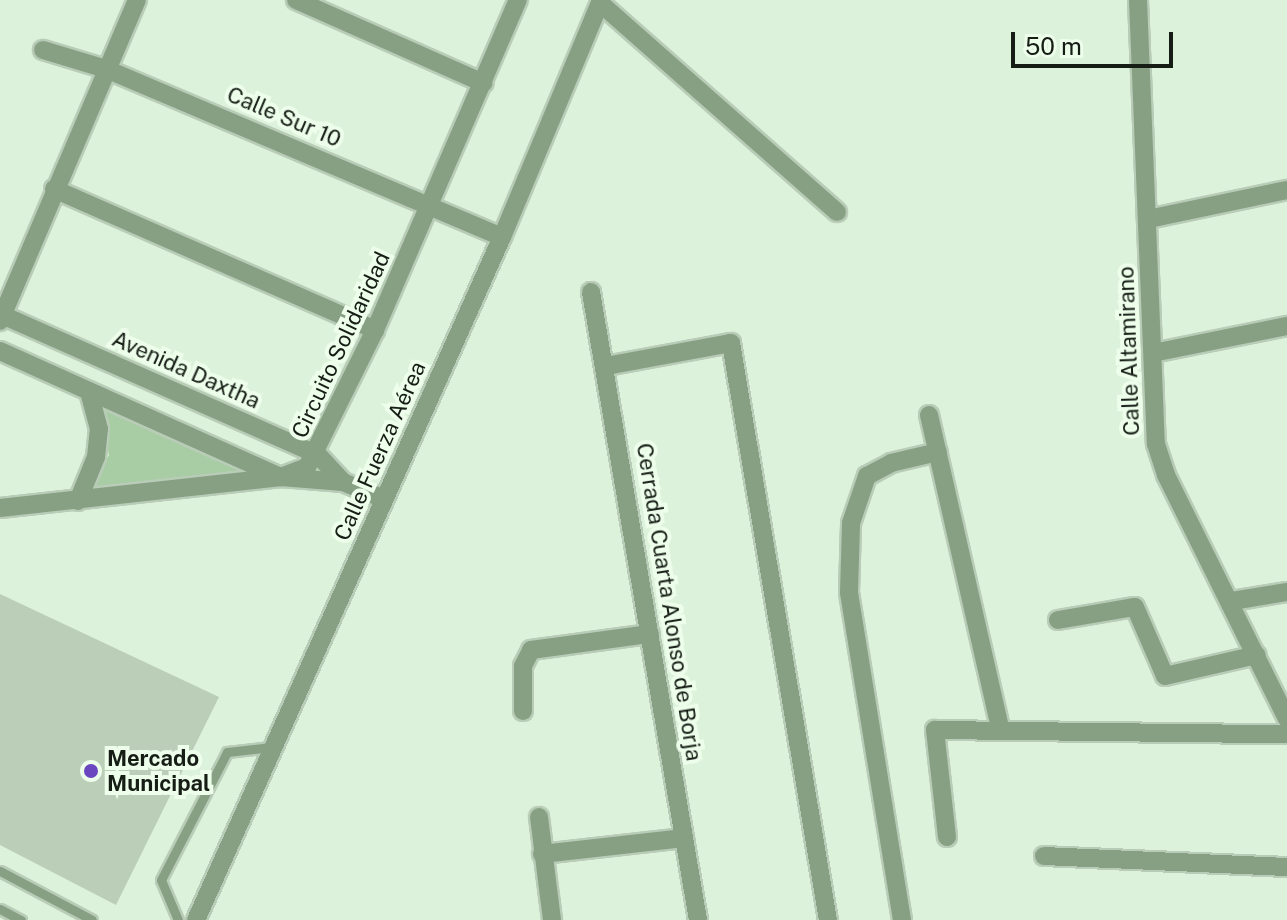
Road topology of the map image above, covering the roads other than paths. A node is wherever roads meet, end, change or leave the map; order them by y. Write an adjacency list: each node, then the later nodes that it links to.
1 (137, 0): 7 (street)
2 (296, 0): 8 (street)
3 (518, 0): 8 (street, Circuito Solidaridad)
4 (1138, 0): 13 (street, Calle Altamirano)
5 (601, 1): 12 (street); 14 (street, Calle Fuerza Aérea)
6 (43, 50): 7 (street, Calle Sur 10)
7 (106, 69): 9 (street); 11 (street, Calle Sur 10)
8 (483, 83): 11 (street, Circuito Solidaridad)
9 (54, 189): 16 (street); 18 (street)
10 (1287, 190): 13 (street)
11 (431, 204): 14 (street, Calle Sur 10); 18 (street, Circuito Solidaridad)
12 (837, 212)
13 (1148, 219): 20 (street, Calle Altamirano)
14 (502, 237): 28 (street, Calle Fuerza Aérea)
15 (591, 292): 21 (street, Cerrada Cuarta Alonso de Borja)
16 (1, 317): 25 (street, Avenida Daxtha)
17 (1287, 326): 20 (street)
18 (375, 330): 25 (street, Circuito Solidaridad)
19 (0, 351): 22 (street, Avenida Daxtha)
20 (1153, 353): 32 (street, Calle Altamirano)
21 (606, 366): 34 (street, Cerrada Cuarta Alonso de Borja); 55 (street)
22 (89, 391): 26 (street, Avenida Daxtha); 29 (street)
23 (929, 415): 24 (street)
24 (938, 452): 38 (street); 56 (street)
25 (318, 455): 26 (street, Circuito Solidaridad); 27 (street, Avenida Daxtha)
26 (281, 477): 27 (street, Avenida Daxtha); 29 (street, Circuito Solidaridad)
27 (343, 482): 28 (street, Avenida Daxtha)
28 (384, 499): 40 (street, Calle Fuerza Aérea)
29 (78, 501): 30 (street, Circuito Solidaridad)
30 (0, 508)
31 (1287, 592): 32 (street)
32 (1232, 601): 35 (street, Calle Altamirano)
33 (1058, 620): 35 (street)
34 (650, 634): 36 (street); 43 (street, Cerrada Cuarta Alonso de Borja)
35 (1257, 655): 37 (street, Calle Altamirano)
36 (523, 711)
37 (1287, 719)
38 (1001, 731): 39 (street); 42 (street)
39 (1287, 734)
40 (273, 747): 51 (lane); 52 (street, Calle Fuerza Aérea)
41 (539, 817): 44 (street)
42 (947, 837)
43 (684, 838): 44 (street); 54 (street, Cerrada Cuarta Alonso de Borja)
44 (542, 854): 53 (street)
45 (1044, 856): 46 (street)
46 (1287, 867)
47 (0, 871): 50 (lane)
48 (0, 909): 49 (lane)
49 (21, 920)
50 (92, 920)
51 (178, 920)
52 (196, 920)
53 (552, 920)
54 (698, 920)
55 (828, 920)
56 (902, 920)

